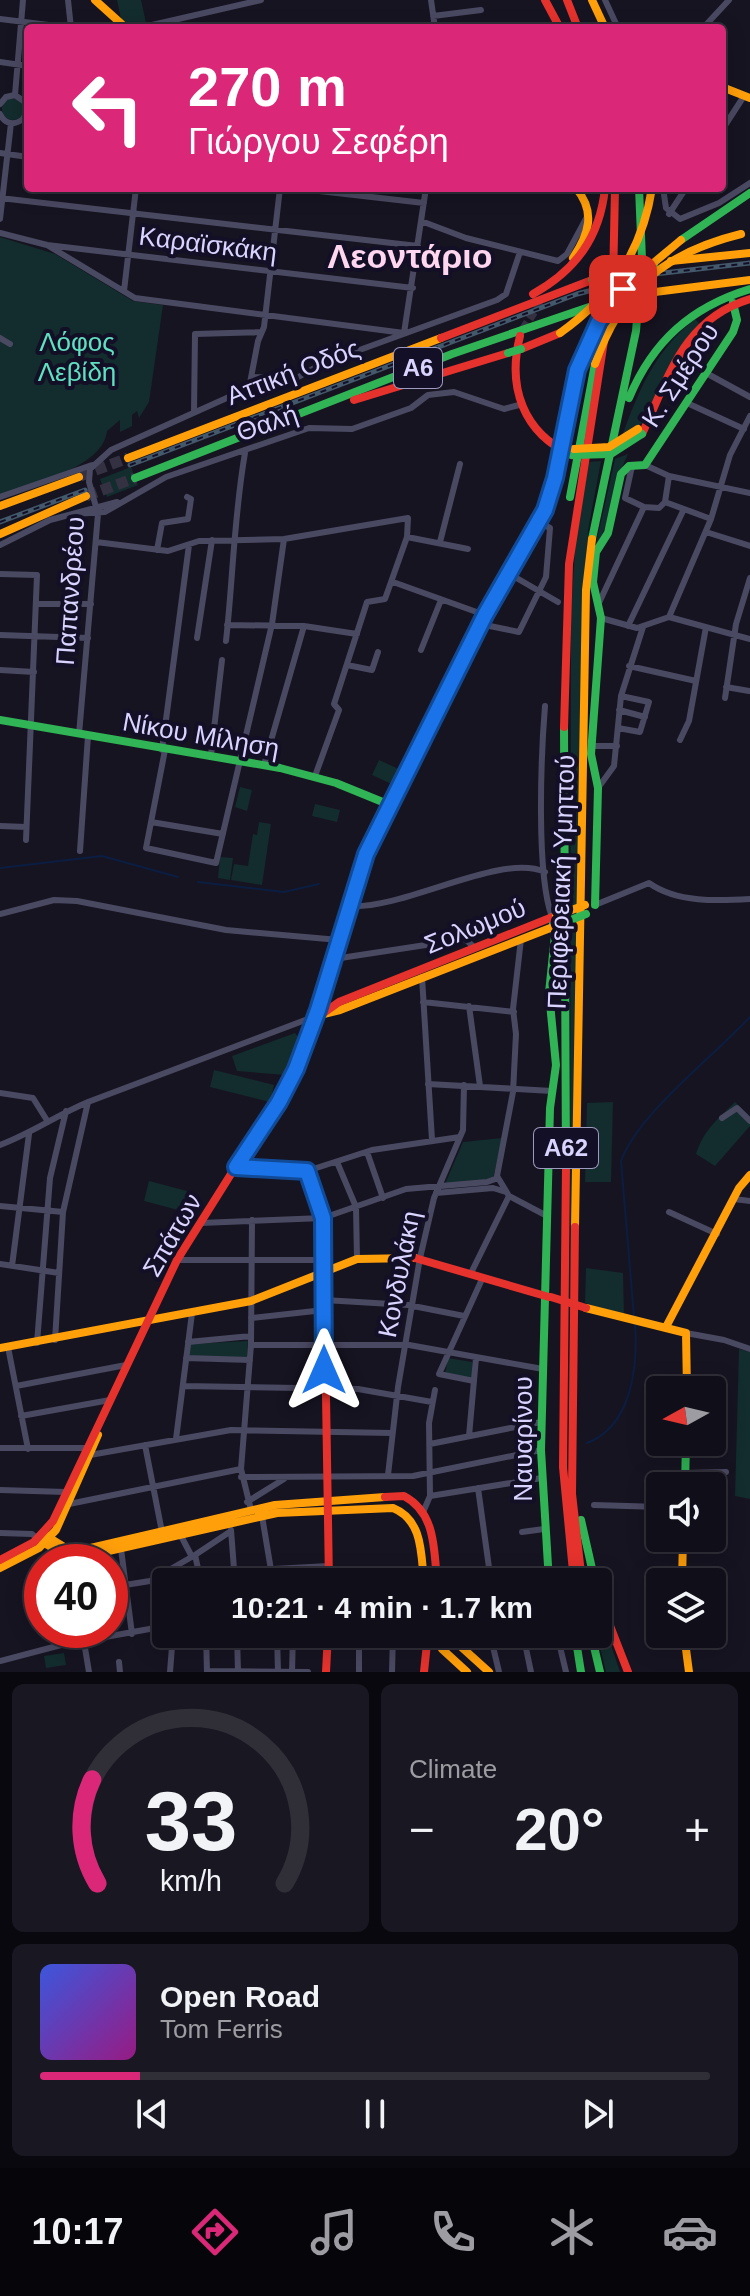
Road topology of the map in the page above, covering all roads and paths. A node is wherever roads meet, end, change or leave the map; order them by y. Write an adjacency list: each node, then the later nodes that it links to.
1 (23, 0): 14 (street)
2 (68, 0): 16 (street)
3 (95, 0): 17 (main road)
4 (261, 0): 18 (street)
5 (431, 0): 12 (street)
6 (545, 0): 20 (main road)
7 (565, 0): 21 (main road)
8 (590, 0): 22 (main road); 23 (main road)
9 (605, 0): 24 (street)
10 (725, 1): 25 (street)
11 (481, 10): 12 (street)
12 (433, 16): 19 (street)
13 (0, 19): 14 (street)
14 (24, 21): 15 (street); 27 (street)
15 (45, 24)
16 (71, 24)
17 (119, 24)
18 (156, 24)
19 (434, 24)
20 (558, 24)
21 (574, 24)
22 (597, 24)
23 (603, 24)
24 (616, 24)
25 (706, 24)
26 (0, 62): 27 (street)
27 (19, 65): 28 (street); 30 (street)
28 (24, 66)
29 (726, 89): 31 (main road)
30 (15, 95): 32 (street); 33 (street)
31 (747, 97): 37 (street)
32 (24, 101)
33 (0, 104)
34 (0, 114): 36 (street)
35 (24, 117): 36 (street)
36 (11, 123): 38 (street)
37 (726, 125)
38 (4, 154): 39 (street); 53 (street)
39 (24, 156)
40 (750, 183): 58 (street)
41 (136, 192): 57 (street)
42 (280, 192): 61 (street)
43 (328, 192): 55 (street)
44 (425, 192): 55 (street)
45 (579, 192): 56 (main road)
46 (604, 192): 81 (main road)
47 (615, 192): 139 (main road, Περιφερειακή Υμηττού / Α62)
48 (639, 192): 111 (main road, Περιφερειακή Υμηττού / Α62)
49 (651, 192): 93 (main road, bridge)
50 (664, 192): 58 (street)
51 (683, 192): 58 (street)
52 (750, 193): 64 (main road, Σπάτων)
53 (1, 198): 57 (street); 59 (street)
54 (750, 200): 64 (main road, Σπάτων)
55 (424, 203): 60 (street)
56 (590, 210): 67 (street); 70 (main road)
57 (133, 213): 61 (street); 69 (street)
58 (669, 214)
59 (0, 219)
60 (421, 221): 66 (street); 67 (street)
61 (275, 229): 66 (street); 71 (street)
62 (0, 233): 65 (street, Καραϊσκάκη)
63 (746, 234): 139 (main road, bridge)
64 (681, 240): 94 (main road, Σπάτων, bridge)
65 (47, 245): 69 (street, Καραϊσκάκη); 75 (street)
66 (418, 246): 73 (street)
67 (520, 252): 80 (street)
68 (750, 253): 81 (main road, Αττική Οδός / Α6, bridge)
69 (128, 255): 71 (street, Καραϊσκάκη); 75 (street)
70 (566, 267)
71 (271, 271): 73 (street, Καραϊσκάκη); 78 (street)
72 (750, 280): 93 (main road, Αττική Οδός / Α6, bridge)
73 (413, 288): 80 (street)
74 (750, 289): 111 (main road)
75 (124, 291): 78 (street)
76 (750, 299): 77 (main road)
77 (733, 303): 85 (main road, Κ. Σμέρου); 94 (main road, bridge)
78 (266, 314): 79 (street); 80 (street)
79 (261, 332): 86 (street); 90 (street)
80 (404, 333): 86 (street)
81 (445, 335): 96 (main road, Αττική Οδός / Α6)
82 (520, 336): 89 (main road)
83 (0, 338): 84 (street)
84 (10, 344)
85 (706, 373): 87 (street); 88 (main road, Κ. Σμέρου)
86 (253, 377): 90 (street)
87 (750, 397)
88 (687, 403): 92 (street); 99 (main road, Κ. Σμέρου)
89 (519, 405): 94 (main road); 95 (street, Θαλή)
90 (194, 412): 98 (street)
91 (750, 416): 92 (street)
92 (744, 429): 104 (street)
93 (240, 437): 103 (main road, Αττική Οδός / Α6)
94 (561, 448): 115 (main road, Σπάτων)
95 (245, 453): 113 (street, Θαλή); 119 (street)
96 (128, 458)
97 (460, 464): 123 (street)
98 (92, 465): 108 (street); 113 (street, Παπανδρέου)
99 (645, 465): 100 (main road); 101 (street)
100 (632, 466): 110 (street); 138 (main road)
101 (669, 476): 104 (street); 109 (street)
102 (79, 477): 108 (main road)
103 (135, 478)
104 (719, 488): 105 (street); 114 (street)
105 (750, 493)
106 (86, 496): 116 (main road)
107 (187, 497): 128 (street)
108 (0, 501)
109 (665, 502): 110 (street); 112 (street)
110 (644, 507): 138 (street)
111 (596, 509): 288 (main road, Περιφερειακή Υμηττού / Α62)
112 (684, 509): 114 (street); 147 (street)
113 (97, 510): 122 (street, Παπανδρέου); 124 (street, Θαλή)
114 (711, 519): 117 (street)
115 (539, 522): 129 (main road, Σπάτων); 133 (street)
116 (0, 531)
117 (706, 532): 126 (street); 141 (street)
118 (407, 537): 120 (street); 123 (street); 132 (street)
119 (236, 539): 120 (street); 121 (street); 145 (street)
120 (284, 539): 143 (street)
121 (212, 540): 125 (street); 155 (street)
122 (96, 542): 128 (street); 137 (street, Παπανδρέου)
123 (440, 542): 127 (street)
124 (0, 545)
125 (189, 545): 128 (street); 180 (street)
126 (750, 546)
127 (468, 549)
128 (157, 550)
129 (508, 573): 133 (street); 140 (main road, Σπάτων)
130 (0, 574): 136 (street)
131 (750, 578): 152 (street)
132 (393, 582): 134 (street); 150 (street)
133 (538, 592): 135 (street); 144 (street)
134 (441, 600): 140 (street); 158 (street)
135 (558, 602)
136 (36, 604): 137 (street); 153 (street)
137 (91, 604): 154 (street, Παπανδρέου)
138 (598, 605): 142 (main road)
139 (567, 613): 346 (main road, Περιφερειακή Υμηττού / Α62)
140 (485, 615): 144 (main road, Σπάτων)
141 (669, 617): 148 (street); 149 (street)
142 (601, 618): 147 (street); 178 (main road)
143 (272, 624): 145 (street); 146 (street); 182 (street)
144 (480, 624): 186 (main road, Σπάτων)
145 (227, 625): 157 (street)
146 (304, 626): 150 (street); 183 (street)
147 (628, 626): 148 (street)
148 (643, 627): 162 (street)
149 (706, 627): 152 (street); 165 (street)
150 (357, 634): 161 (street)
151 (0, 635): 153 (street)
152 (734, 636): 156 (street); 166 (street)
153 (34, 637): 154 (street); 164 (street)
154 (88, 638): 176 (street, Παπανδρέου)
155 (197, 638)
156 (750, 639)
157 (226, 641)
158 (421, 650)
159 (378, 652): 161 (street)
160 (222, 660): 181 (street)
161 (347, 665): 184 (street)
162 (629, 666): 165 (street); 168 (street)
163 (0, 670): 164 (street)
164 (34, 672): 174 (street)
165 (696, 681): 177 (street)
166 (726, 687): 167 (street); 169 (street)
167 (749, 691)
168 (621, 696): 171 (street); 172 (street)
169 (725, 698)
170 (545, 706): 193 (street)
171 (619, 710): 172 (street); 175 (street)
172 (645, 717): 175 (street)
173 (0, 720): 174 (main road, Νίκου Μίληση)
174 (31, 725): 176 (main road, Νίκου Μίληση); 189 (street)
175 (618, 728): 179 (street)
176 (84, 735): 180 (main road, Νίκου Μίληση); 192 (street, Παπανδρέου)
177 (680, 740)
178 (591, 746): 179 (street); 185 (main road)
179 (617, 746): 185 (street)
180 (163, 750): 181 (main road, Νίκου Μίληση); 187 (street)
181 (211, 755): 182 (main road, Νίκου Μίληση)
182 (240, 759): 183 (main road, Νίκου Μίληση); 190 (street)
183 (264, 765): 184 (main road, Νίκου Μίληση)
184 (315, 776): 186 (main road, Νίκου Μίληση)
185 (598, 788): 196 (main road)
186 (390, 805): 195 (main road, Σπάτων)
187 (151, 822): 190 (street); 190 (street)
188 (0, 826): 189 (street)
189 (26, 827): 191 (street)
190 (223, 834)
191 (26, 840)
192 (80, 851)
193 (545, 872): 195 (street); 198 (street)
194 (750, 899): 196 (street)
195 (349, 906): 200 (main road, Σπάτων)
196 (589, 908): 198 (main road, Σολωμού, bridge)
197 (0, 914): 200 (street)
198 (555, 921): 199 (main road, Σολωμού); 201 (main road, Σολωμού); 212 (main road, Ναυαρίνου)
199 (521, 939): 203 (main road, Σολωμού); 206 (street)
200 (339, 940): 202 (main road, Σπάτων)
201 (475, 948): 202 (street); 207 (main road, Σολωμού)
202 (334, 959): 207 (main road, Σπάτων)
203 (422, 977): 204 (street); 207 (main road, Σολωμού)
204 (423, 1002): 205 (street); 208 (street)
205 (469, 1006): 206 (street); 210 (street)
206 (514, 1012): 211 (street)
207 (318, 1015): 214 (street); 225 (main road, Σπάτων)
208 (428, 1084): 209 (street); 221 (street)
209 (464, 1085): 210 (street); 220 (street, Κονδυλάκη)
210 (480, 1086): 211 (street)
211 (513, 1088): 212 (street); 228 (street)
212 (552, 1091): 240 (main road, Ναυαρίνου)
213 (0, 1093): 218 (street)
214 (88, 1102): 215 (street); 238 (street)
215 (66, 1111): 218 (street); 237 (street)
216 (722, 1118): 217 (street)
217 (750, 1121)
218 (48, 1122): 219 (street)
219 (29, 1134): 222 (street); 236 (street)
220 (460, 1137): 221 (street); 229 (street, Κονδυλάκη)
221 (432, 1140): 223 (street)
222 (0, 1145)
223 (367, 1152): 224 (street); 231 (street)
224 (337, 1162): 226 (street); 235 (street)
225 (236, 1167): 226 (street); 243 (main road, Σπάτων)
226 (307, 1171): 241 (street)
227 (750, 1175): 232 (main road)
228 (495, 1182): 229 (street); 230 (street); 230 (street)
229 (438, 1190): 231 (street); 245 (street, Κονδυλάκη)
230 (507, 1194): 240 (street); 255 (street)
231 (383, 1198): 235 (street)
232 (734, 1199): 233 (street); 244 (main road)
233 (750, 1201)
234 (0, 1206): 236 (street)
235 (356, 1207): 241 (street); 246 (street)
236 (20, 1208): 237 (street); 251 (street)
237 (47, 1210): 238 (street); 252 (street)
238 (63, 1212): 254 (street)
239 (669, 1212): 244 (street)
240 (547, 1216): 257 (main road, Ναυαρίνου)
241 (323, 1218): 242 (street); 248 (street)
242 (252, 1220): 243 (street); 249 (street)
243 (201, 1223): 247 (main road, Σπάτων)
244 (717, 1234): 265 (main road)
245 (420, 1258): 246 (main road); 255 (main road); 260 (street, Κονδυλάκη)
246 (357, 1259): 253 (main road)
247 (177, 1260): 249 (street); 264 (main road, Σπάτων)
248 (324, 1260): 249 (street); 253 (street)
249 (252, 1262): 258 (street)
250 (0, 1264): 251 (street)
251 (12, 1266): 252 (street)
252 (42, 1271): 254 (street); 270 (street)
253 (324, 1272): 258 (main road); 259 (main road)
254 (59, 1273): 267 (street)
255 (471, 1273): 256 (main road)
256 (483, 1277): 257 (main road); 262 (street)
257 (548, 1296): 265 (main road, bridge); 280 (main road, Ναυαρίνου)
258 (251, 1301): 261 (main road); 263 (street)
259 (324, 1305): 260 (street); 263 (street); 271 (main road)
260 (412, 1306): 262 (street); 272 (street, Κονδυλάκη)
261 (192, 1313): 264 (main road); 269 (street)
262 (464, 1316): 275 (street)
263 (251, 1318): 268 (street)
264 (145, 1322): 267 (main road); 279 (main road, Σπάτων)
265 (666, 1327): 266 (main road)
266 (686, 1333): 274 (street); 281 (main road)
267 (55, 1340): 270 (main road)
268 (251, 1340): 269 (street); 271 (street); 278 (street)
269 (188, 1342): 276 (street)
270 (37, 1343): 273 (main road)
271 (324, 1345): 272 (street); 286 (main road)
272 (405, 1345): 275 (street); 289 (street, Κονδυλάκη)
273 (4, 1348): 283 (street)
274 (750, 1349)
275 (446, 1353): 277 (street); 282 (street)
276 (186, 1358): 278 (street); 284 (street)
277 (476, 1358): 280 (street); 282 (street)
278 (250, 1360): 285 (street)
279 (126, 1365): 283 (street); 290 (main road, Σπάτων)
280 (543, 1369): 293 (main road, Ναυαρίνου)
281 (687, 1376)
282 (474, 1381): 297 (street)
283 (16, 1386): 292 (street)
284 (183, 1386): 285 (street); 298 (street)
285 (248, 1387): 286 (street); 294 (street)
286 (324, 1387): 289 (street); 295 (main road)
287 (435, 1390): 291 (street)
288 (573, 1391): 347 (main road, Περιφερειακή Υμηττού / Α62); 348 (main road)
289 (397, 1395): 291 (street); 296 (street, Κονδυλάκη)
290 (110, 1400): 292 (street); 304 (main road, Σπάτων)
291 (432, 1402): 299 (street)
292 (21, 1416): 302 (street)
293 (541, 1422): 297 (street); 303 (main road, Ναυαρίνου)
294 (243, 1430): 295 (street); 298 (street); 305 (street)
295 (324, 1433): 296 (street); 310 (main road)
296 (392, 1433): 307 (street, Κονδυλάκη)
297 (469, 1436): 299 (street)
298 (176, 1439): 300 (street)
299 (430, 1444): 306 (street)
300 (145, 1445): 304 (street); 312 (street)
301 (0, 1448): 302 (street)
302 (28, 1449): 304 (street)
303 (541, 1450): 306 (street); 311 (main road, Ναυαρίνου)
304 (88, 1452): 315 (main road, Σπάτων); 318 (main road, Σπάτων)
305 (241, 1469): 308 (street); 312 (street)
306 (430, 1473): 307 (street); 316 (street)
307 (388, 1475): 310 (street)
308 (241, 1477): 309 (street); 320 (street)
309 (286, 1478): 310 (street); 320 (street)
310 (325, 1478): 317 (main road)
311 (542, 1478): 313 (street); 326 (main road, Ναυαρίνου)
312 (152, 1487): 318 (street); 327 (street)
313 (478, 1488): 316 (street); 344 (street)
314 (0, 1490): 315 (street)
315 (66, 1492): 331 (main road, Σπάτων)
316 (430, 1496): 322 (street)
317 (326, 1501): 320 (main road); 322 (main road); 323 (main road)
318 (69, 1504): 331 (main road, Σπάτων)
319 (594, 1505): 321 (street)
320 (248, 1507): 327 (main road)
321 (646, 1507)
322 (424, 1510): 343 (main road)
323 (327, 1513): 324 (main road); 336 (main road); 342 (main road)
324 (262, 1516): 325 (main road); 340 (street)
325 (230, 1526): 330 (main road); 334 (street); 339 (street)
326 (544, 1529): 328 (street); 345 (main road, Ναυαρίνου)
327 (162, 1532): 331 (main road)
328 (522, 1532)
329 (0, 1533): 331 (street)
330 (180, 1534): 333 (main road); 334 (street)
331 (44, 1539): 332 (main road); 335 (main road); 337 (main road)
332 (53, 1544)
333 (128, 1547)
334 (193, 1555): 338 (street); 349 (street)
335 (0, 1560)
336 (329, 1566): 341 (street)
337 (0, 1568)
338 (197, 1568)
339 (234, 1568)
340 (273, 1568)
341 (292, 1568)
342 (422, 1568)
343 (435, 1568)
344 (489, 1568)
345 (548, 1568)
346 (569, 1568)
347 (580, 1568)
348 (592, 1568)
349 (128, 1585)
350 (128, 1606): 353 (street)
351 (152, 1629): 353 (street)
352 (612, 1631): 398 (main road)
353 (132, 1634): 354 (street)
354 (128, 1635)
355 (57, 1648): 376 (street)
356 (85, 1648): 379 (street)
357 (172, 1648): 381 (street)
358 (206, 1648): 382 (street)
359 (237, 1648): 378 (street)
360 (277, 1648): 383 (street)
361 (293, 1648): 384 (street)
362 (327, 1648): 386 (main road)
363 (359, 1648): 387 (street)
364 (393, 1648): 388 (street)
365 (426, 1648): 375 (main road)
366 (462, 1648): 391 (main road)
367 (493, 1648): 392 (street)
368 (526, 1648): 393 (street)
369 (560, 1648): 394 (street)
370 (577, 1648): 395 (main road)
371 (587, 1648): 396 (main road)
372 (594, 1648): 397 (main road)
373 (686, 1648): 399 (main road)
374 (442, 1649): 375 (main road); 390 (main road)
375 (425, 1658): 389 (main road)
376 (0, 1661)
377 (119, 1662): 380 (street)
378 (238, 1671): 382 (street); 383 (street)
379 (89, 1672)
380 (120, 1672)
381 (170, 1672)
382 (207, 1672)
383 (278, 1672): 384 (street)
384 (292, 1672): 385 (street)
385 (308, 1672)
386 (326, 1672)
387 (359, 1672)
388 (392, 1672)
389 (424, 1672)
390 (467, 1672)
391 (489, 1672)
392 (499, 1672)
393 (531, 1672)
394 (566, 1672)
395 (581, 1672)
396 (593, 1672)
397 (600, 1672)
398 (628, 1672)
399 (689, 1672)

